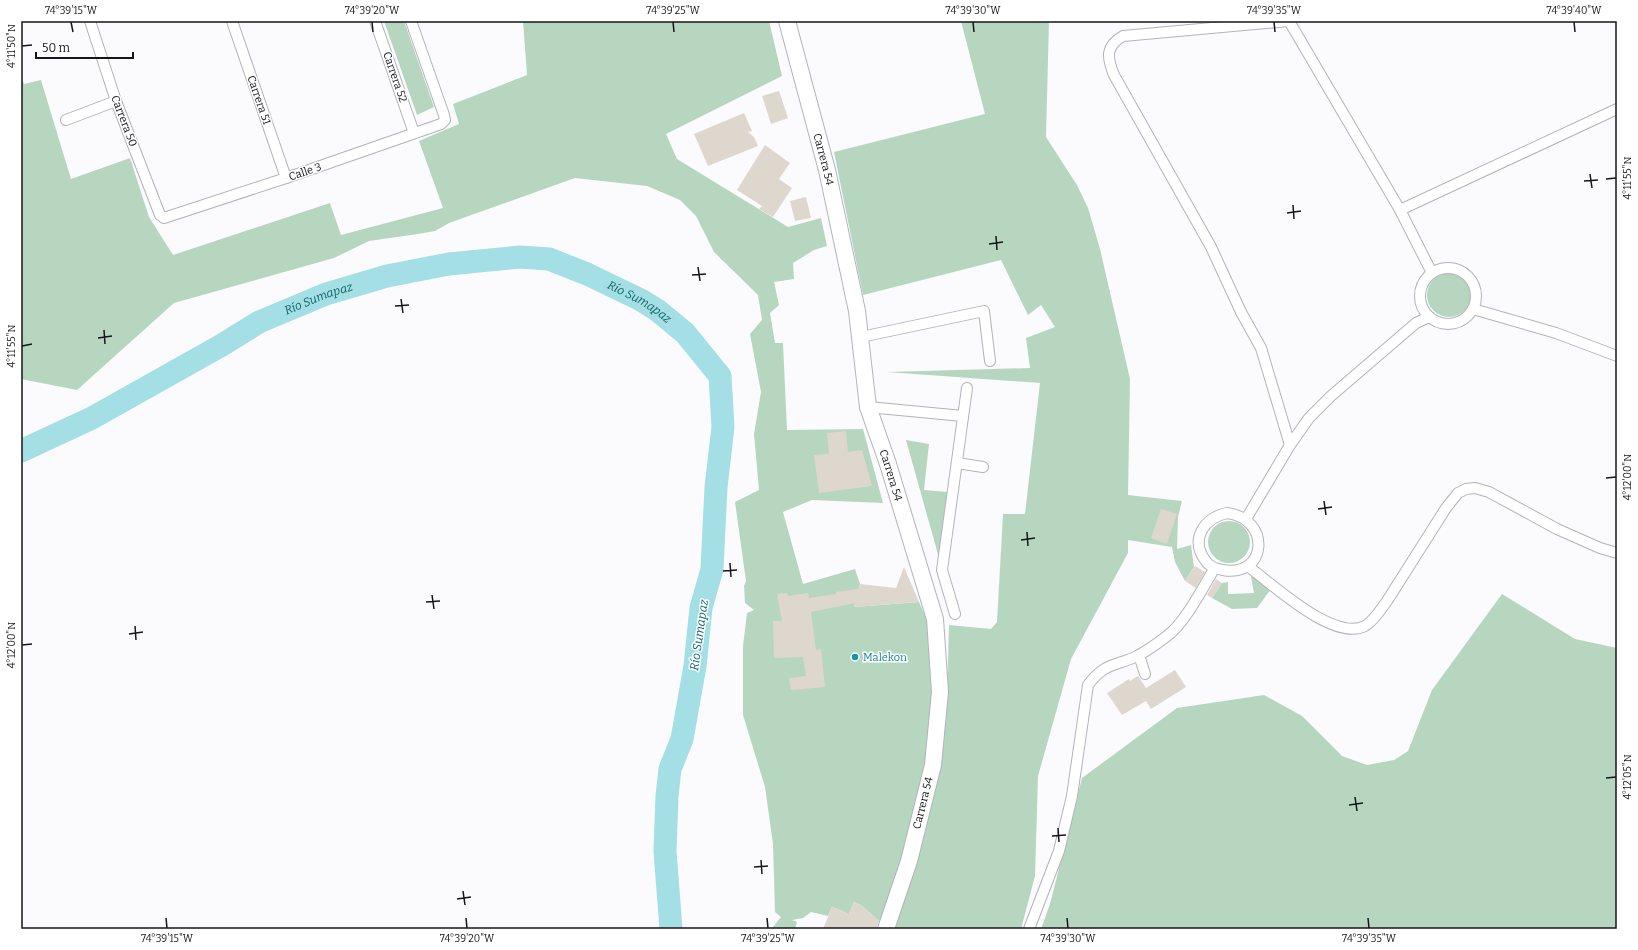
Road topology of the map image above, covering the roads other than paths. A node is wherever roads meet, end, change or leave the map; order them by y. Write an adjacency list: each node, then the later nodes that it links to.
1 (90, 21): 7 (street, Carrera 50)
2 (232, 21): 11 (street, Carrera 51)
3 (375, 21): 10 (street, Carrera 52)
4 (412, 21): 10 (street, Calle 3)
5 (787, 21): 17 (main road, Carrera 54)
6 (1288, 21): 12 (street); 23 (street)
7 (116, 101): 9 (street); 13 (street, Carrera 50)
8 (1617, 109): 12 (street)
9 (66, 120)
10 (414, 133): 11 (street, Calle 3)
11 (286, 178): 13 (street, Calle 3)
12 (1400, 210): 14 (street)
13 (164, 218)
14 (1432, 273): 15 (street); 16 (street)
15 (1473, 309): 16 (street); 18 (street)
16 (1429, 317): 23 (street)
17 (861, 337): 19 (street); 21 (main road, Carrera 54)
18 (1617, 356)
19 (990, 361)
20 (967, 388): 22 (street)
21 (868, 407): 22 (street); 33 (main road, Carrera 54)
22 (963, 416): 24 (street)
23 (1290, 444): 26 (street)
24 (957, 463): 25 (street); 30 (street)
25 (983, 467)
26 (1246, 519): 28 (street); 29 (street)
27 (1617, 553): 28 (street)
28 (1249, 567): 29 (street)
29 (1214, 569): 31 (street)
30 (956, 614)
31 (1139, 655): 32 (street); 34 (street)
32 (1145, 674)
33 (886, 929)
34 (1029, 929)

